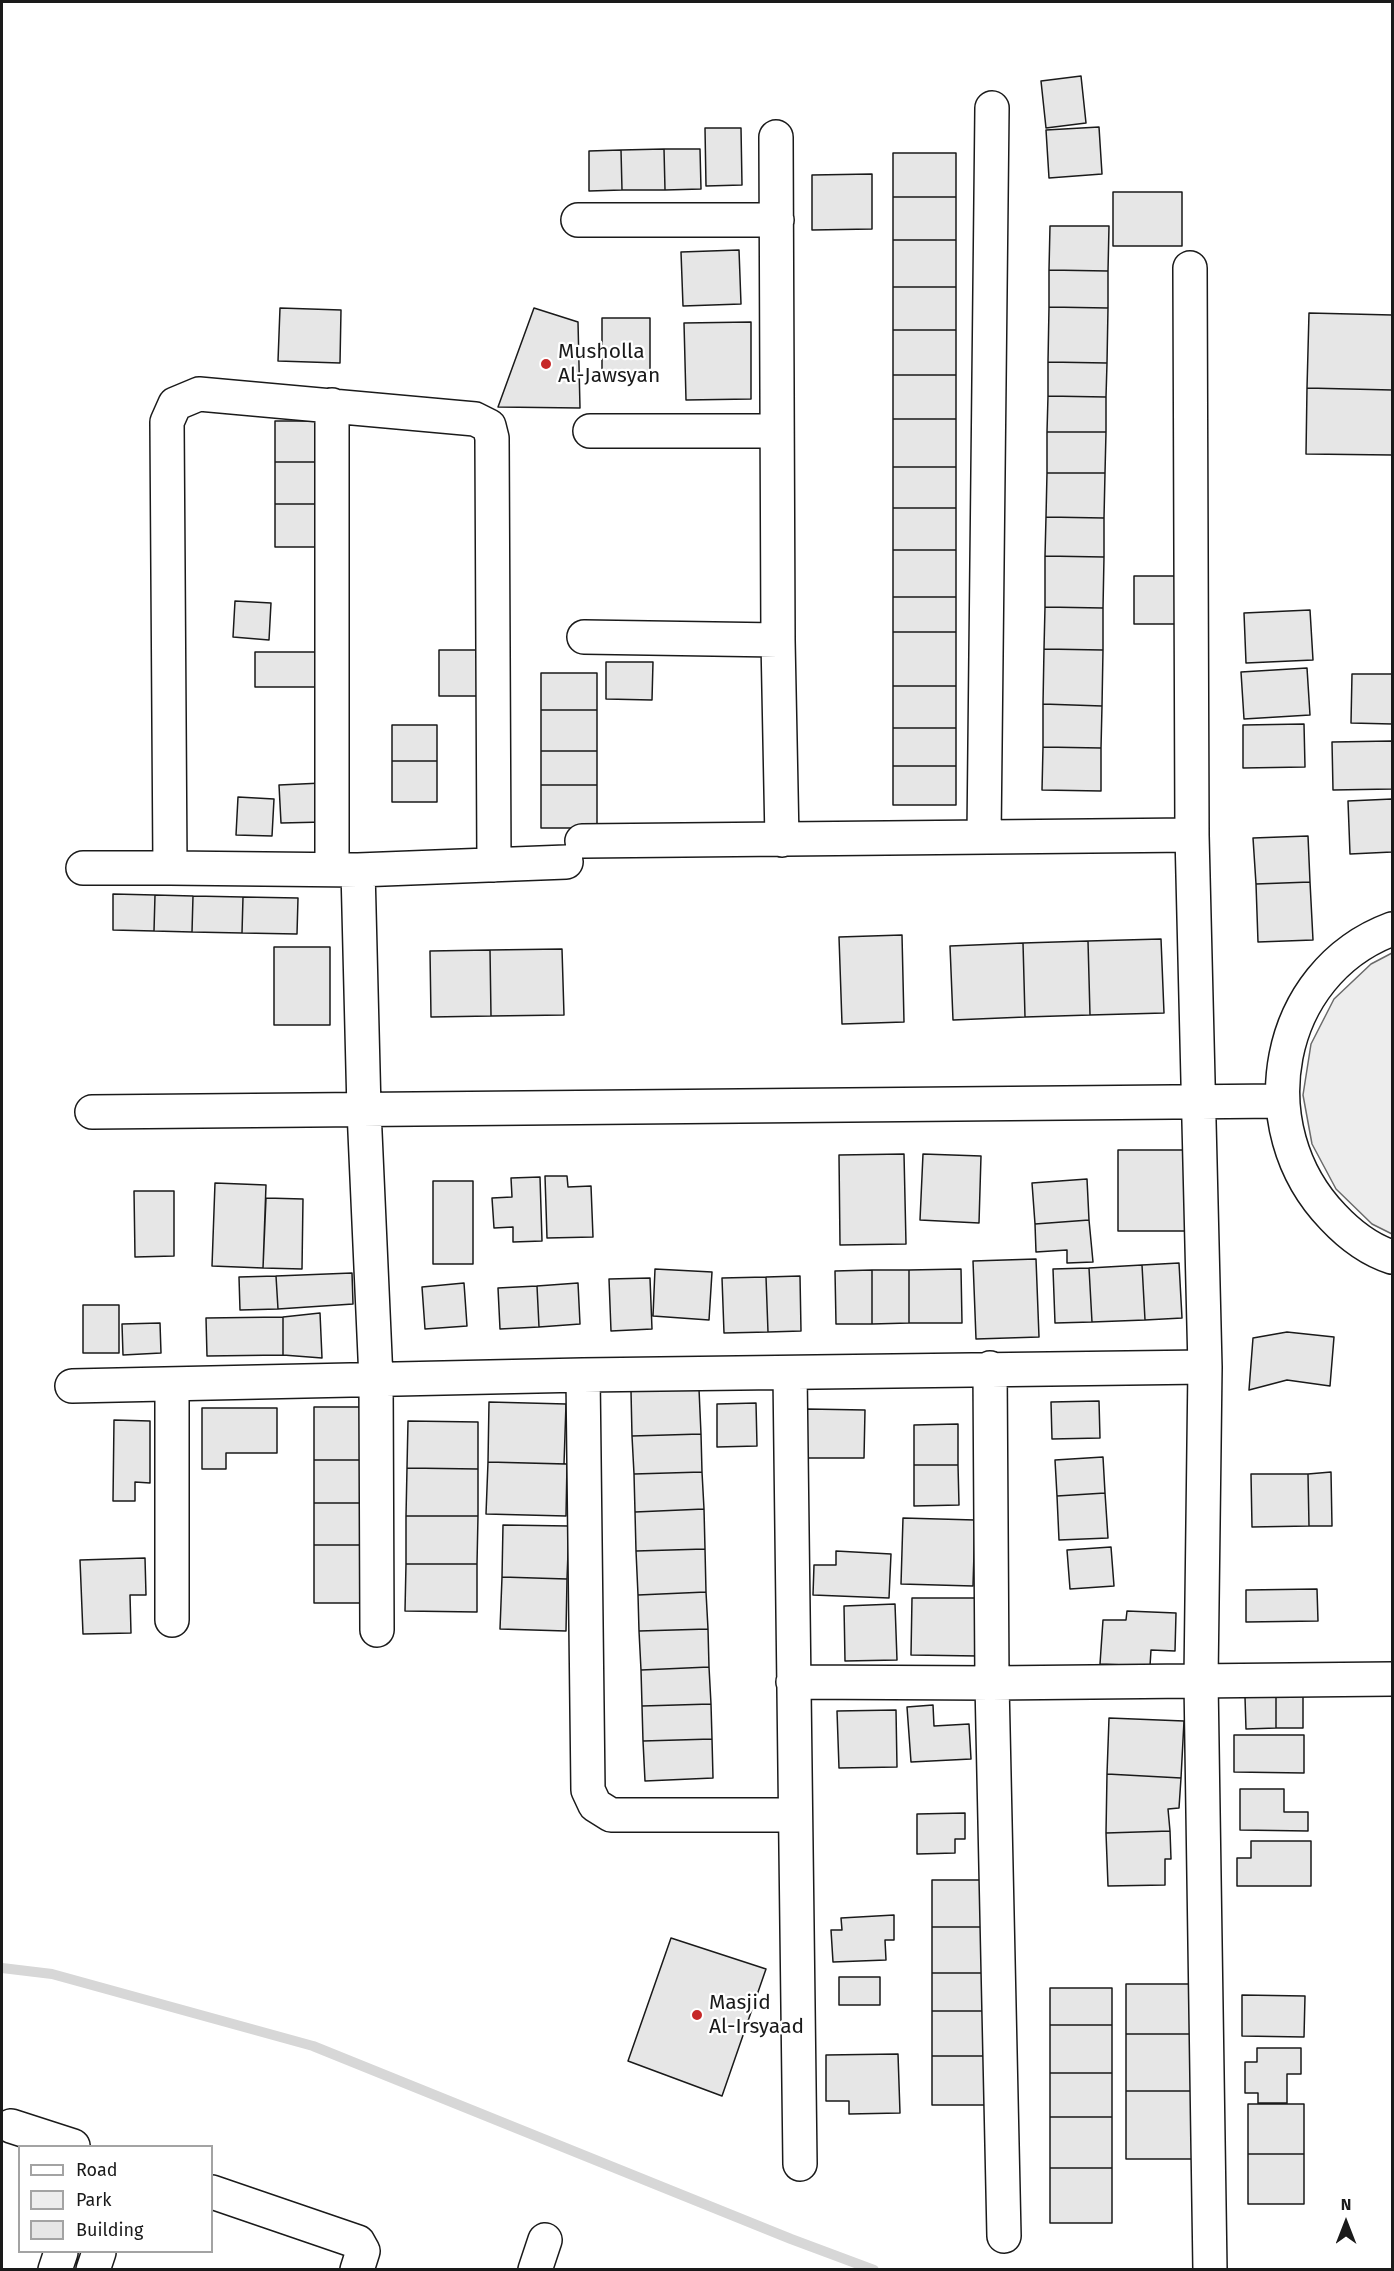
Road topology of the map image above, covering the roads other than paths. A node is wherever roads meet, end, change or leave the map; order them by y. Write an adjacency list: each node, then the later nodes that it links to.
1 (992, 108): 12 (street)
2 (776, 137): 4 (street)
3 (578, 220): 4 (street)
4 (777, 220): 8 (street)
5 (1190, 268): 11 (street)
6 (332, 405): 14 (street); 16 (street); 17 (street)
7 (590, 431): 8 (street)
8 (777, 431): 10 (street)
9 (584, 636): 10 (street)
10 (778, 640): 13 (street)
11 (1192, 835): 12 (street); 19 (street)
12 (984, 837): 13 (street)
13 (782, 840): 14 (street)
14 (494, 865): 17 (street)
15 (83, 868): 16 (street)
16 (170, 868): 17 (street)
17 (345, 870): 21 (street)
18 (1392, 929): 20 (street)
19 (1200, 1101): 20 (street); 21 (street); 24 (street)
20 (1281, 1101): 23 (street)
21 (364, 1110): 22 (street); 28 (street)
22 (92, 1112)
23 (1392, 1257)
24 (1205, 1367): 25 (street); 34 (street)
25 (990, 1368): 26 (street); 36 (street)
26 (790, 1373): 27 (street); 35 (street)
27 (583, 1375): 28 (street); 37 (street)
28 (376, 1379): 29 (street); 32 (street)
29 (172, 1384): 30 (street); 31 (street)
30 (72, 1386)
31 (172, 1620)
32 (376, 1630)
33 (1392, 1679): 34 (street)
34 (1201, 1680): 36 (street); 48 (street)
35 (793, 1682): 36 (street); 37 (street)
36 (992, 1683): 42 (street)
37 (795, 1815): 40 (street)
38 (11, 2126): 39 (street)
39 (70, 2145)
40 (800, 2164)
41 (213, 2192): 47 (street)
42 (1004, 2236)
43 (61, 2253): 45 (street)
44 (99, 2253): 46 (street)
45 (55, 2270)
46 (93, 2270)
47 (357, 2270)
48 (1210, 2270)

